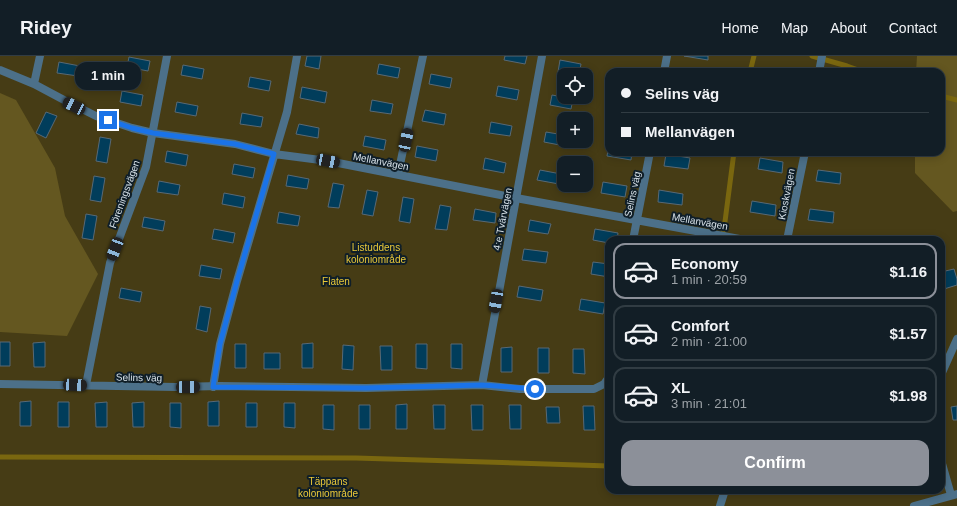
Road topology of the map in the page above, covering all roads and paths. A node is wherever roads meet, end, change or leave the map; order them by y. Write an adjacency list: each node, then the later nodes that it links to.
1 (40, 56): 11 (lane)
2 (167, 56): 12 (lane, Föreningsvägen)
3 (297, 56): 13 (lane)
4 (423, 56): 16 (lane)
5 (542, 56): 17 (lane, 4:e Tvärvägen)
6 (667, 56): 8 (lane)
7 (822, 56): 9 (lane)
8 (665, 68)
9 (820, 68)
10 (0, 70): 11 (lane, Mellanvägen)
11 (34, 84): 12 (lane, Mellanvägen)
12 (153, 133): 13 (lane, Mellanvägen); 26 (lane, Föreningsvägen)
13 (274, 154): 16 (lane, Mellanvägen); 28 (lane)
14 (649, 156): 18 (lane, Selins väg)
15 (804, 156): 21 (lane, Kioskvägen)
16 (398, 174): 17 (lane, Mellanvägen)
17 (516, 198): 18 (lane, Mellanvägen); 27 (lane, 4:e Tvärvägen)
18 (637, 220): 19 (lane, Selins väg); 20 (lane, Mellanvägen)
19 (635, 236)
20 (728, 236)
21 (788, 236)
22 (957, 339): 23 (lane)
23 (945, 366)
24 (605, 383): 27 (lane, Selins väg)
25 (0, 384): 26 (lane, Selins väg)
26 (86, 385): 28 (lane, Selins väg)
27 (482, 385): 28 (lane, Selins väg)
28 (213, 387)
29 (945, 471): 31 (lane)
30 (724, 494): 32 (lane)
31 (954, 495): 33 (lane)
32 (720, 506)
33 (914, 506)

